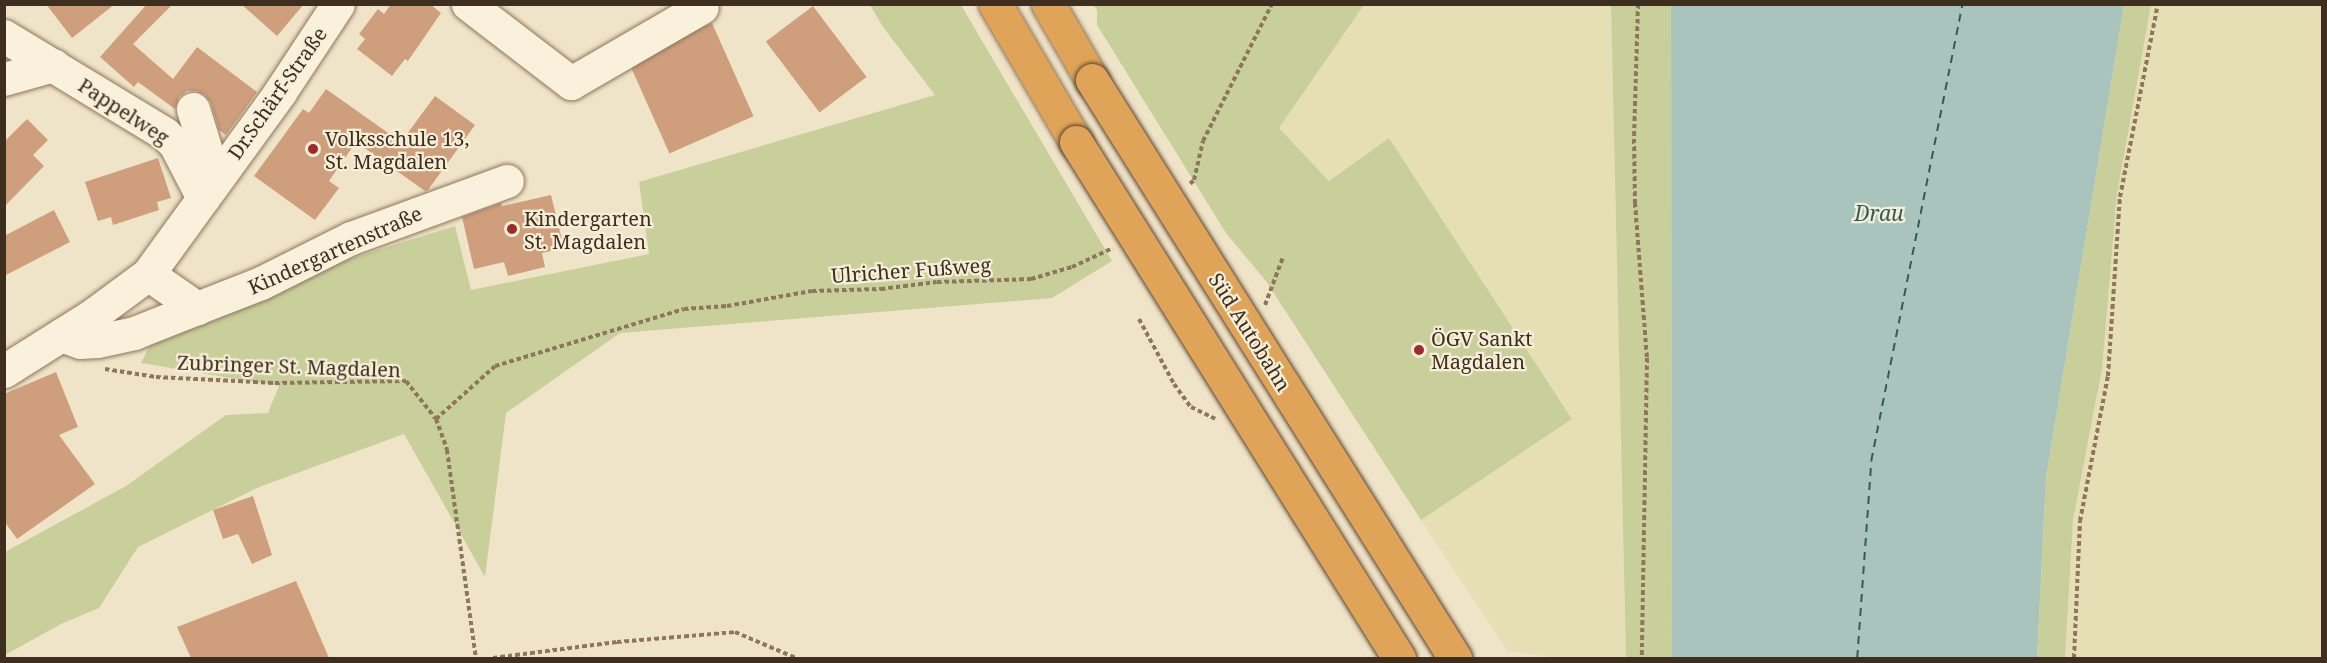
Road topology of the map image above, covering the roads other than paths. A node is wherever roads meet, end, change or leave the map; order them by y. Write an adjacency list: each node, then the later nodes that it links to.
1 (338, 4): 11 (street, Dr.Schärf-Straße)
2 (468, 4): 5 (street)
3 (995, 4): 16 (highway, bridge)
4 (1048, 4): 17 (highway, Süd Autobahn, bridge)
5 (702, 7)
6 (4, 36): 7 (street, Pappelweg)
7 (53, 65): 8 (street); 11 (street, Pappelweg)
8 (4, 79)
9 (194, 109): 11 (street, Dr.Schärf-Straße)
10 (507, 181): 13 (street, Kindergartenstraße)
11 (209, 189): 12 (street, Dr.Schärf-Straße)
12 (148, 274): 13 (street); 14 (street, Dr.Schärf-Straße)
13 (196, 308): 14 (street, Kindergartenstraße)
14 (61, 335): 15 (street, Dr.Schärf-Straße)
15 (4, 371)
16 (1399, 658)
17 (1455, 658)

